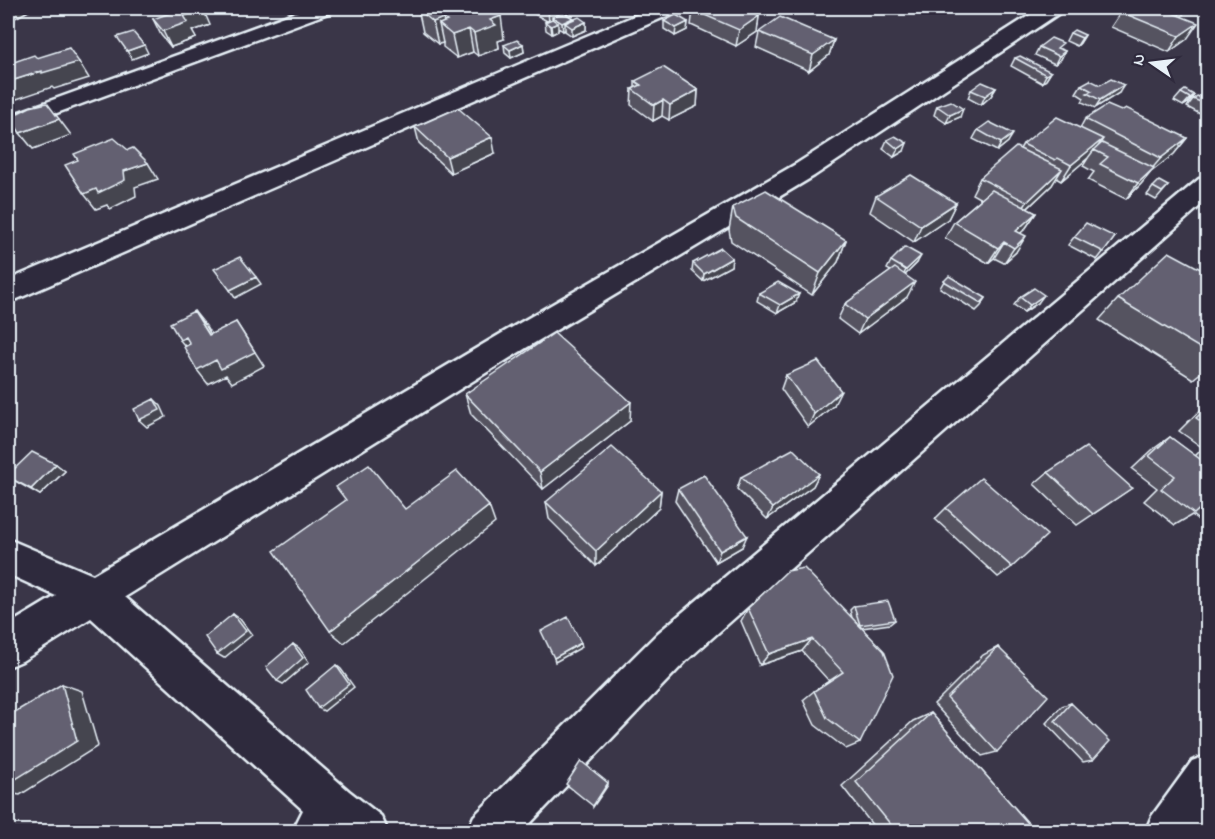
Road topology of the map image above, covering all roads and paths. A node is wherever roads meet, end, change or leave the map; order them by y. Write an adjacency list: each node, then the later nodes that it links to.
1 (324, 8): 4 (street)
2 (669, 8): 6 (street)
3 (1054, 8): 8 (street)
4 (8, 124)
5 (1208, 185): 12 (street)
6 (8, 292)
7 (8, 556): 8 (street)
8 (93, 594): 9 (street); 11 (street)
9 (8, 647)
10 (1208, 777): 13 (street)
11 (338, 823)
12 (490, 831)
13 (1168, 831)

